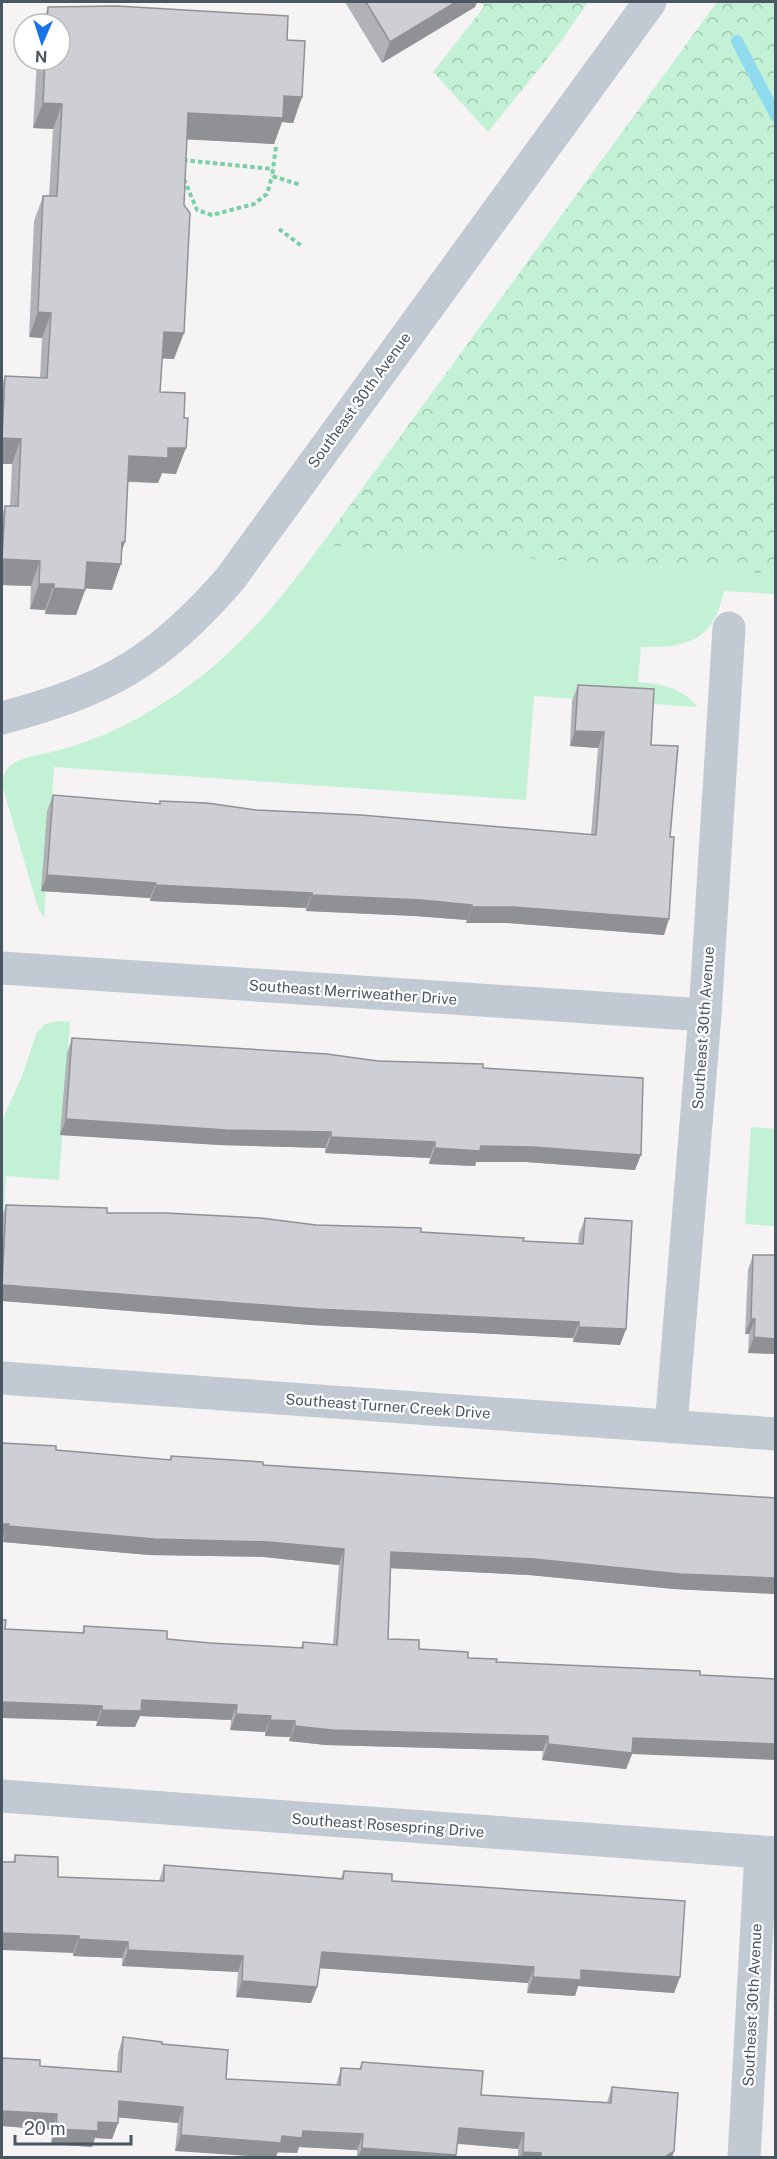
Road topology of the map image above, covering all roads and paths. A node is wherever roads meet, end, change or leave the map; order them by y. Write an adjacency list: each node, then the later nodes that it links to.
1 (650, 2): 11 (street, Southeast 30th Avenue)
2 (276, 147): 4 (path)
3 (182, 165): 4 (path)
4 (273, 169): 6 (path)
5 (182, 171): 6 (path)
6 (272, 176): 7 (path)
7 (301, 185)
8 (279, 229): 9 (path)
9 (303, 247)
10 (729, 628): 13 (street, Southeast 30th Avenue)
11 (2, 718)
12 (2, 968): 13 (street, Southeast Merriweather Drive)
13 (705, 1016): 15 (street, Southeast 30th Avenue)
14 (2, 1378): 15 (street, Southeast Turner Creek Drive)
15 (671, 1427): 16 (street, Southeast Turner Creek Drive)
16 (776, 1434)
17 (2, 1796): 18 (street, Southeast Rosespring Drive)
18 (768, 1852): 19 (street, Southeast 30th Avenue)
19 (744, 2157)

